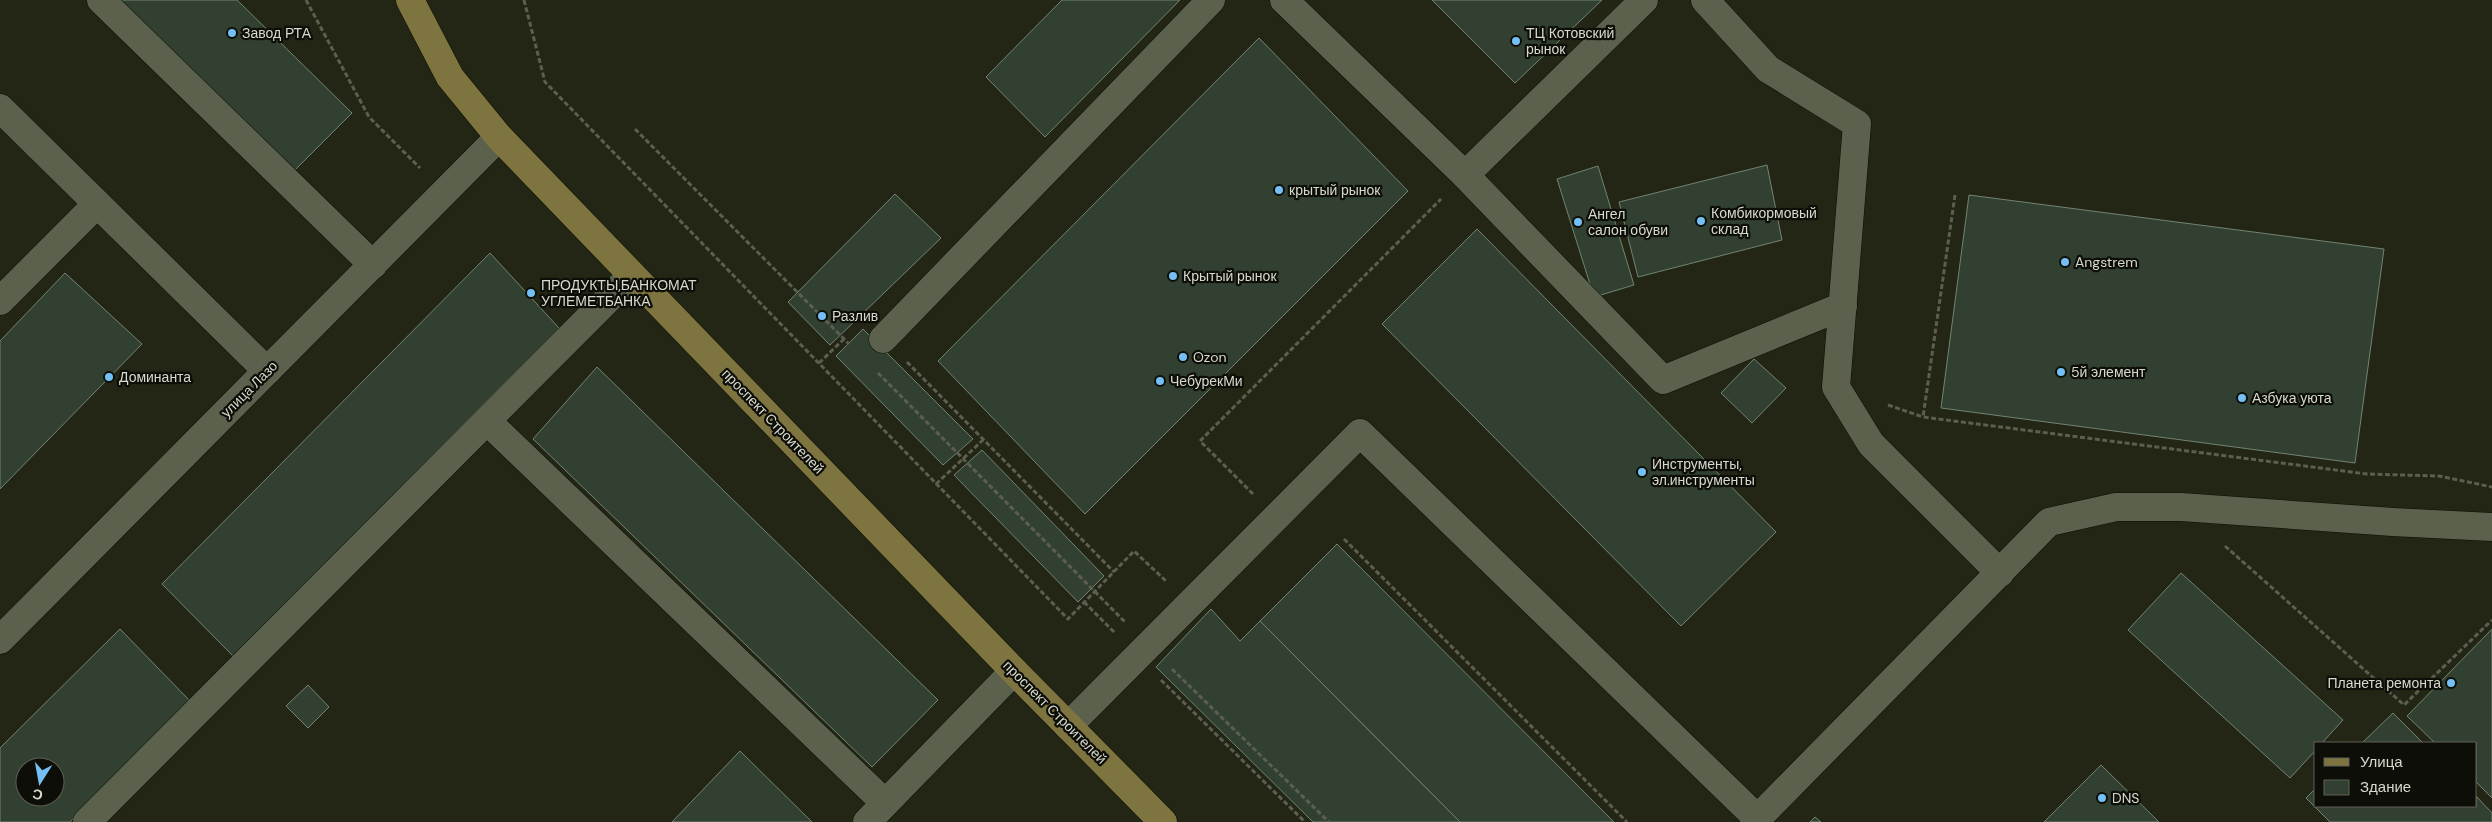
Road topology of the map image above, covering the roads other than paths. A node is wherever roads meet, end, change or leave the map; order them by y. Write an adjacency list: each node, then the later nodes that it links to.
1 (101, 0): 11 (street)
2 (410, 0): 8 (main road, проспект Строителей)
3 (1211, 0): 15 (street)
4 (1284, 0): 9 (street)
5 (1644, 0): 9 (street)
6 (1706, 0): 14 (street)
7 (0, 108): 10 (street)
8 (499, 137): 11 (street, улица Лазо); 12 (main road, проспект Строителей)
9 (1465, 175): 14 (street)
10 (97, 204): 13 (street); 16 (street)
11 (373, 264): 16 (street, улица Лазо)
12 (632, 275): 17 (street); 21 (main road, проспект Строителей)
13 (0, 301)
14 (1843, 306): 19 (street)
15 (883, 339)
16 (267, 371): 20 (street, улица Лазо)
17 (487, 421): 23 (street); 25 (street)
18 (2492, 527): 19 (street)
19 (2000, 573): 24 (street)
20 (0, 640)
21 (1014, 671): 22 (main road, проспект Строителей); 23 (street)
22 (1068, 726): 24 (street); 26 (main road, проспект Строителей)
23 (876, 813)
24 (1756, 820)
25 (87, 822)
26 (1163, 822)

